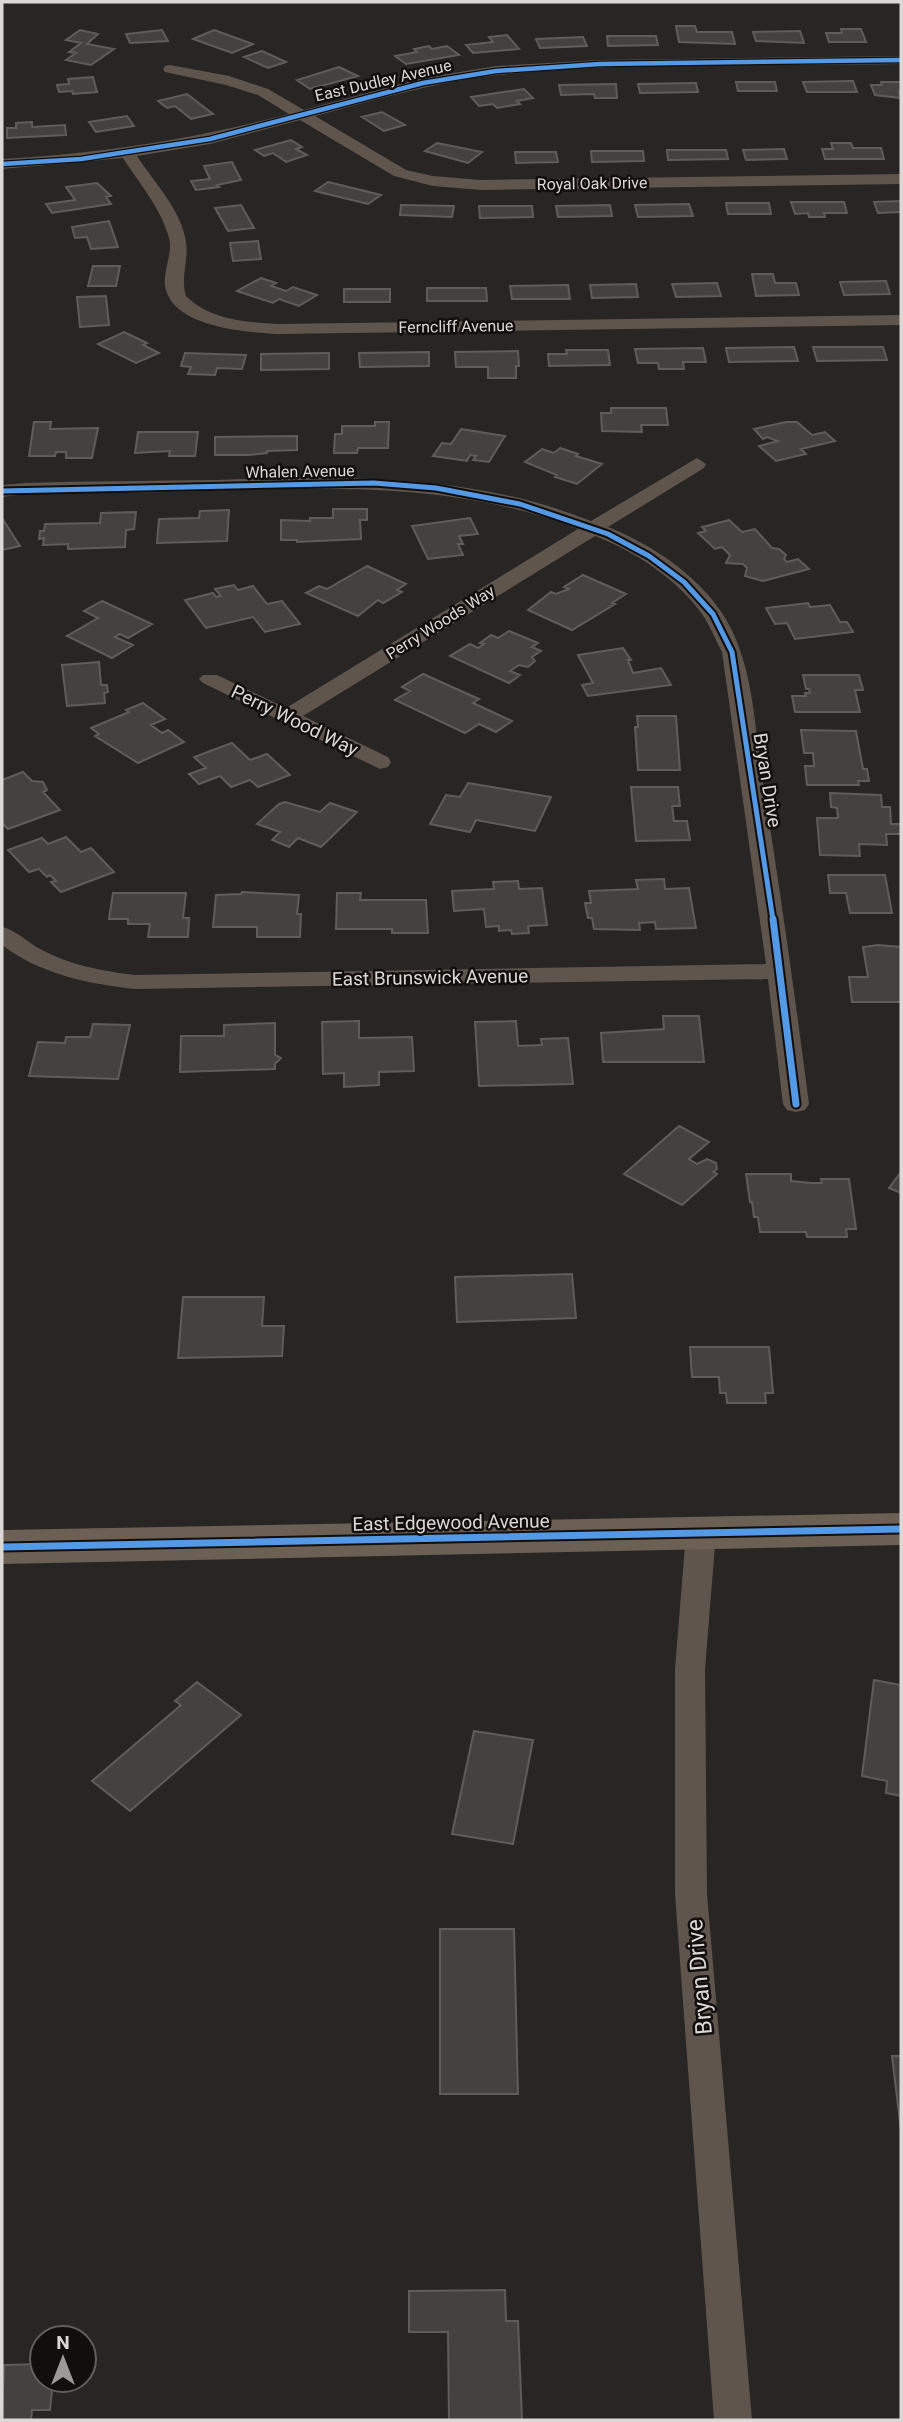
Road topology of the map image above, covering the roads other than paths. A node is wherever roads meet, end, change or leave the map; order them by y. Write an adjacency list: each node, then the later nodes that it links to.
1 (901, 60): 3 (street, East Dudley Avenue)
2 (170, 69): 3 (street, Royal Oak Drive)
3 (300, 114): 4 (street, East Dudley Avenue); 6 (street, Royal Oak Drive)
4 (128, 154): 5 (street, East Dudley Avenue); 7 (street, Ferncliff Avenue)
5 (2, 164)
6 (901, 179)
7 (901, 320)
8 (697, 464): 10 (street, Perry Woods Way)
9 (2, 491): 10 (street, Whalen Avenue)
10 (593, 529): 12 (street, Perry Woods Way); 15 (street, Bryan Drive)
11 (210, 679): 12 (street, Perry Wood Way)
12 (288, 716): 13 (street, Perry Wood Way)
13 (380, 762)
14 (2, 934): 15 (street, East Brunswick Avenue)
15 (777, 971): 16 (street, Bryan Drive)
16 (796, 1104)
17 (901, 1528): 18 (main road, East Edgewood Avenue)
18 (701, 1533): 19 (main road, East Edgewood Avenue); 20 (street, Bryan Drive)
19 (2, 1547)
20 (733, 2420)

